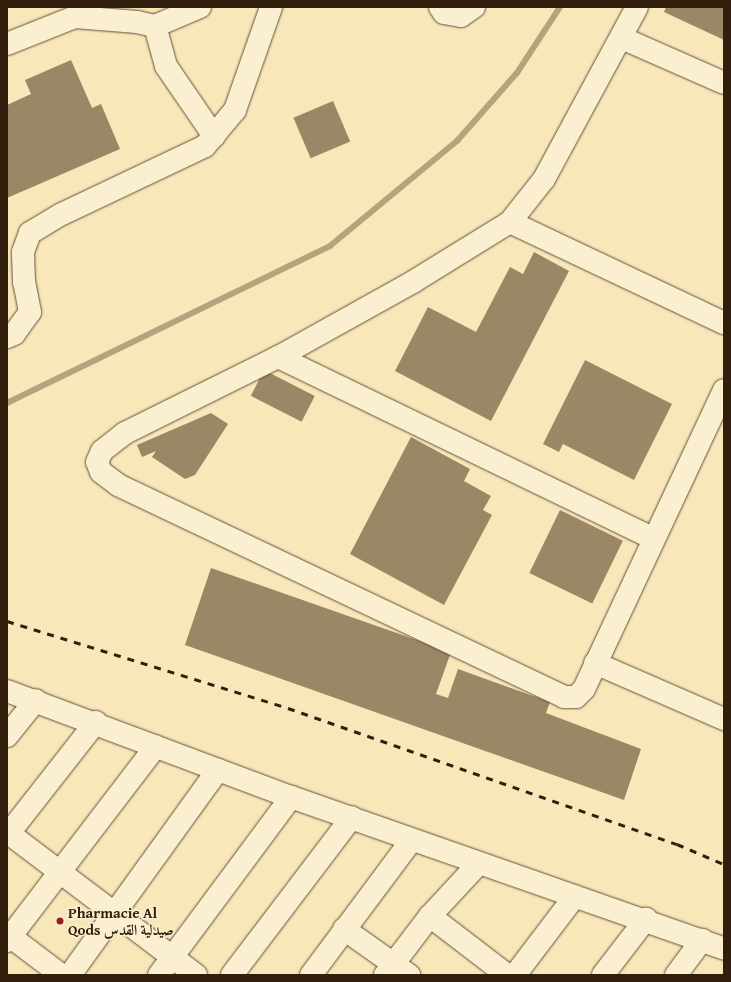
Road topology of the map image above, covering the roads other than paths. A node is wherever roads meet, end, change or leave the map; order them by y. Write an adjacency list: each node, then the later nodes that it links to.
1 (200, 7): 6 (street)
2 (271, 7): 10 (street)
3 (440, 7): 4 (street)
4 (474, 7)
5 (637, 7): 7 (street)
6 (155, 26): 8 (street); 10 (street)
7 (622, 38): 9 (street); 11 (street)
8 (7, 44)
9 (724, 83)
10 (214, 136): 13 (street)
11 (510, 222): 12 (street); 14 (street)
12 (724, 323)
13 (7, 337)
14 (278, 357): 16 (street); 17 (street)
15 (724, 390): 16 (street)
16 (653, 538): 17 (street)
17 (595, 663): 20 (street)
18 (7, 691): 19 (street)
19 (36, 700): 21 (street); 22 (street)
20 (724, 719)
21 (96, 722): 23 (street); 27 (street)
22 (7, 736)
23 (156, 746): 24 (street); 30 (street)
24 (218, 770): 25 (street); 32 (street)
25 (291, 798): 26 (street); 39 (street)
26 (352, 817): 28 (street); 45 (street)
27 (8, 833): 30 (street)
28 (411, 841): 29 (street); 35 (street)
29 (479, 863): 31 (street); 33 (street)
30 (60, 872): 32 (street); 36 (street)
31 (574, 896): 34 (street); 48 (street)
32 (114, 912): 39 (street); 42 (street)
33 (430, 916): 40 (street); 47 (street)
34 (646, 920): 37 (street); 49 (street)
35 (344, 930): 40 (street); 46 (street)
36 (8, 937): 41 (street)
37 (702, 940): 38 (street); 50 (street)
38 (724, 949)
39 (173, 957): 43 (street); 44 (street)
40 (396, 971)
41 (61, 975)
42 (70, 975)
43 (159, 975)
44 (196, 975)
45 (232, 975)
46 (311, 975)
47 (507, 975)
48 (515, 975)
49 (603, 975)
50 (676, 975)

